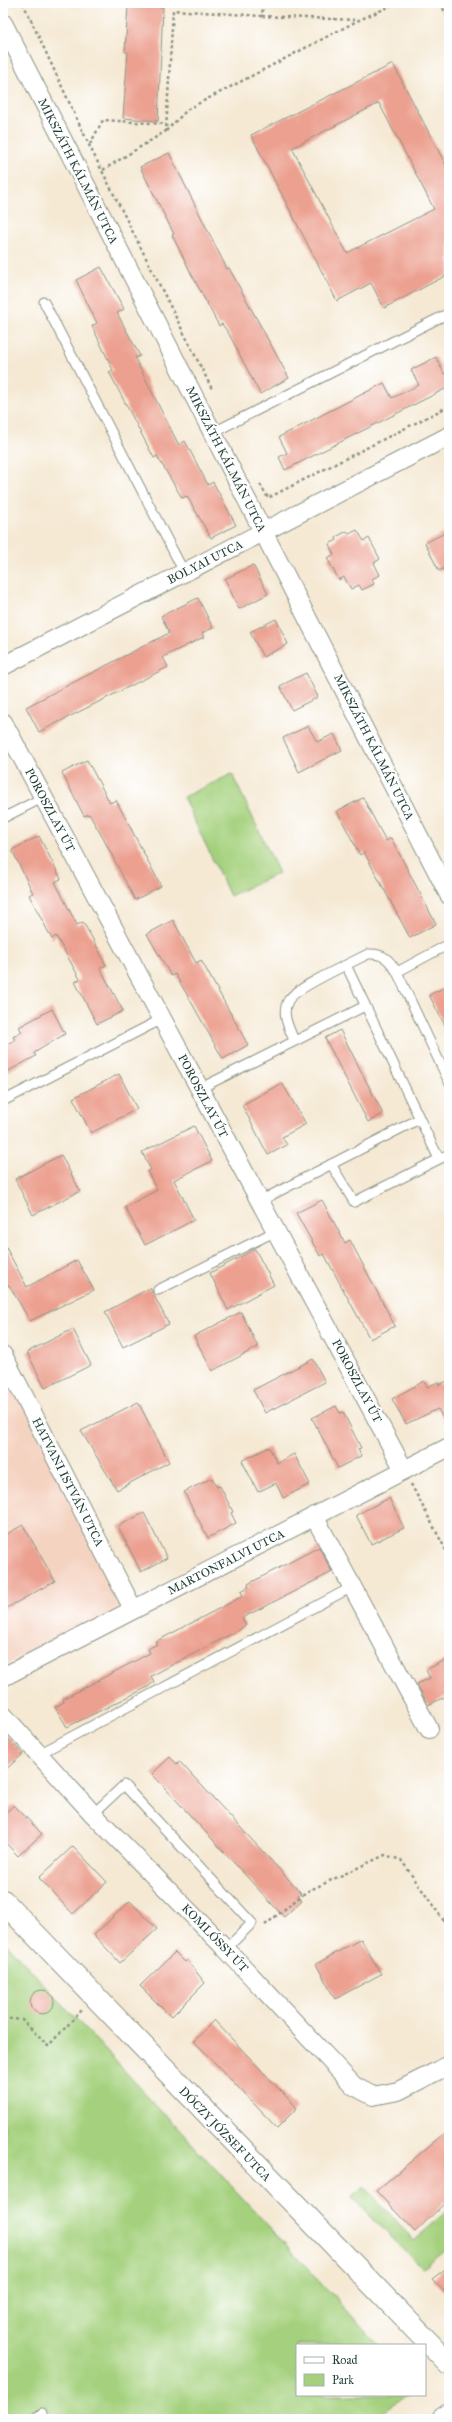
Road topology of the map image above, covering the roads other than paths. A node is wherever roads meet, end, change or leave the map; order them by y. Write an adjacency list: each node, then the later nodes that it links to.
1 (3, 23): 4 (street, MIKSZÁTH KÁLMÁN UTCA)
2 (44, 302): 7 (lane)
3 (449, 313): 4 (lane)
4 (214, 432): 6 (street, MIKSZÁTH KÁLMÁN UTCA)
5 (449, 436): 6 (street, BOLYAI UTCA)
6 (264, 532): 7 (street, BOLYAI UTCA); 12 (street, MIKSZÁTH KÁLMÁN UTCA)
7 (184, 572): 8 (street, BOLYAI UTCA)
8 (3, 666)
9 (3, 722): 10 (street, POROSZLAY ÚT)
10 (44, 798): 11 (lane); 17 (street, POROSZLAY ÚT)
11 (3, 818)
12 (449, 895)
13 (449, 944): 15 (lane)
14 (346, 965): 15 (lane); 16 (lane); 18 (lane)
15 (397, 972): 19 (lane)
16 (365, 1006): 18 (lane); 22 (lane)
17 (162, 1019): 20 (street, POROSZLAY ÚT); 21 (lane)
18 (294, 1040): 20 (lane)
19 (449, 1082)
20 (199, 1089): 26 (street, POROSZLAY ÚT)
21 (3, 1101)
22 (419, 1119): 24 (lane); 25 (lane)
23 (449, 1154): 24 (lane)
24 (439, 1159): 25 (lane)
25 (332, 1164): 26 (lane)
26 (260, 1201): 27 (street, POROSZLAY ÚT)
27 (276, 1231): 28 (lane); 31 (street, POROSZLAY ÚT)
28 (158, 1290)
29 (3, 1355): 34 (street, HATVANI ISTVÁN UTCA)
30 (449, 1447): 31 (street, MARTONFALVI UTCA)
31 (404, 1470): 32 (street, MARTONFALVI UTCA)
32 (314, 1516): 33 (street); 34 (street, MARTONFALVI UTCA)
33 (352, 1587): 37 (street); 38 (lane)
34 (133, 1609): 35 (street, MARTONFALVI UTCA)
35 (3, 1677)
36 (3, 1715): 38 (street, KOMLÓSSY ÚT)
37 (429, 1729)
38 (39, 1754): 39 (street, KOMLÓSSY ÚT)
39 (93, 1814): 41 (street, KOMLÓSSY ÚT); 41 (lane)
40 (3, 1901): 43 (street, DÓCZY JÓZSEF UTCA)
41 (226, 1948): 42 (street, KOMLÓSSY ÚT)
42 (449, 2065)
43 (449, 2364)
44 (42, 2412): 46 (lane)
45 (449, 2415): 47 (street)
46 (34, 2419)
47 (443, 2419)

